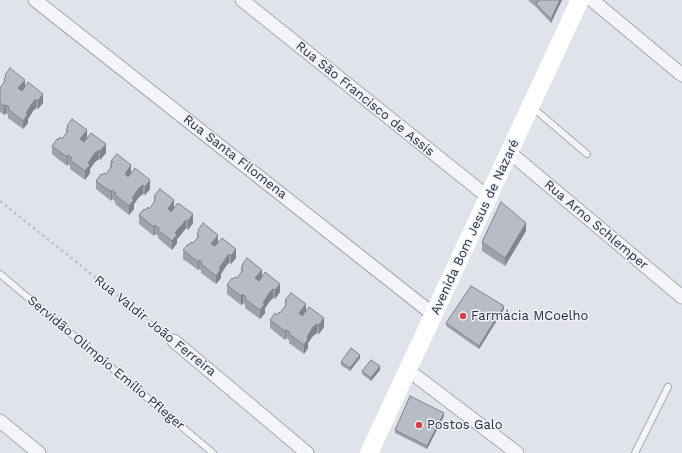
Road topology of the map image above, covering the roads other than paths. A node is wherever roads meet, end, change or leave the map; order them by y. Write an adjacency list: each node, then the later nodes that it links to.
1 (35, 0): 12 (street, Rua Santa Filomena)
2 (242, 0): 9 (street, Rua São Francisco de Assis)
3 (580, 0): 6 (main road, Avenida Bom Jesus de Nazaré)
4 (592, 0): 5 (street)
5 (682, 75)
6 (530, 106): 7 (main road, Avenida Bom Jesus de Nazaré); 8 (lane)
7 (509, 152): 9 (main road, Avenida Bom Jesus de Nazaré); 11 (street, Rua Arno Schlemper)
8 (587, 154)
9 (488, 197): 12 (main road, Avenida Bom Jesus de Nazaré)
10 (0, 274): 18 (lane, Servidão Olímpio Emílio Pfleger)
11 (682, 297)
12 (434, 315): 14 (main road, Avenida Bom Jesus de Nazaré)
13 (174, 341): 19 (street, Rua Valdir João Ferreira)
14 (408, 370): 20 (main road, Avenida Bom Jesus de Nazaré); 21 (street)
15 (668, 388): 22 (lane)
16 (0, 421): 17 (street)
17 (39, 453)
18 (213, 453)
19 (307, 453)
20 (369, 453)
21 (516, 453)
22 (635, 453)

